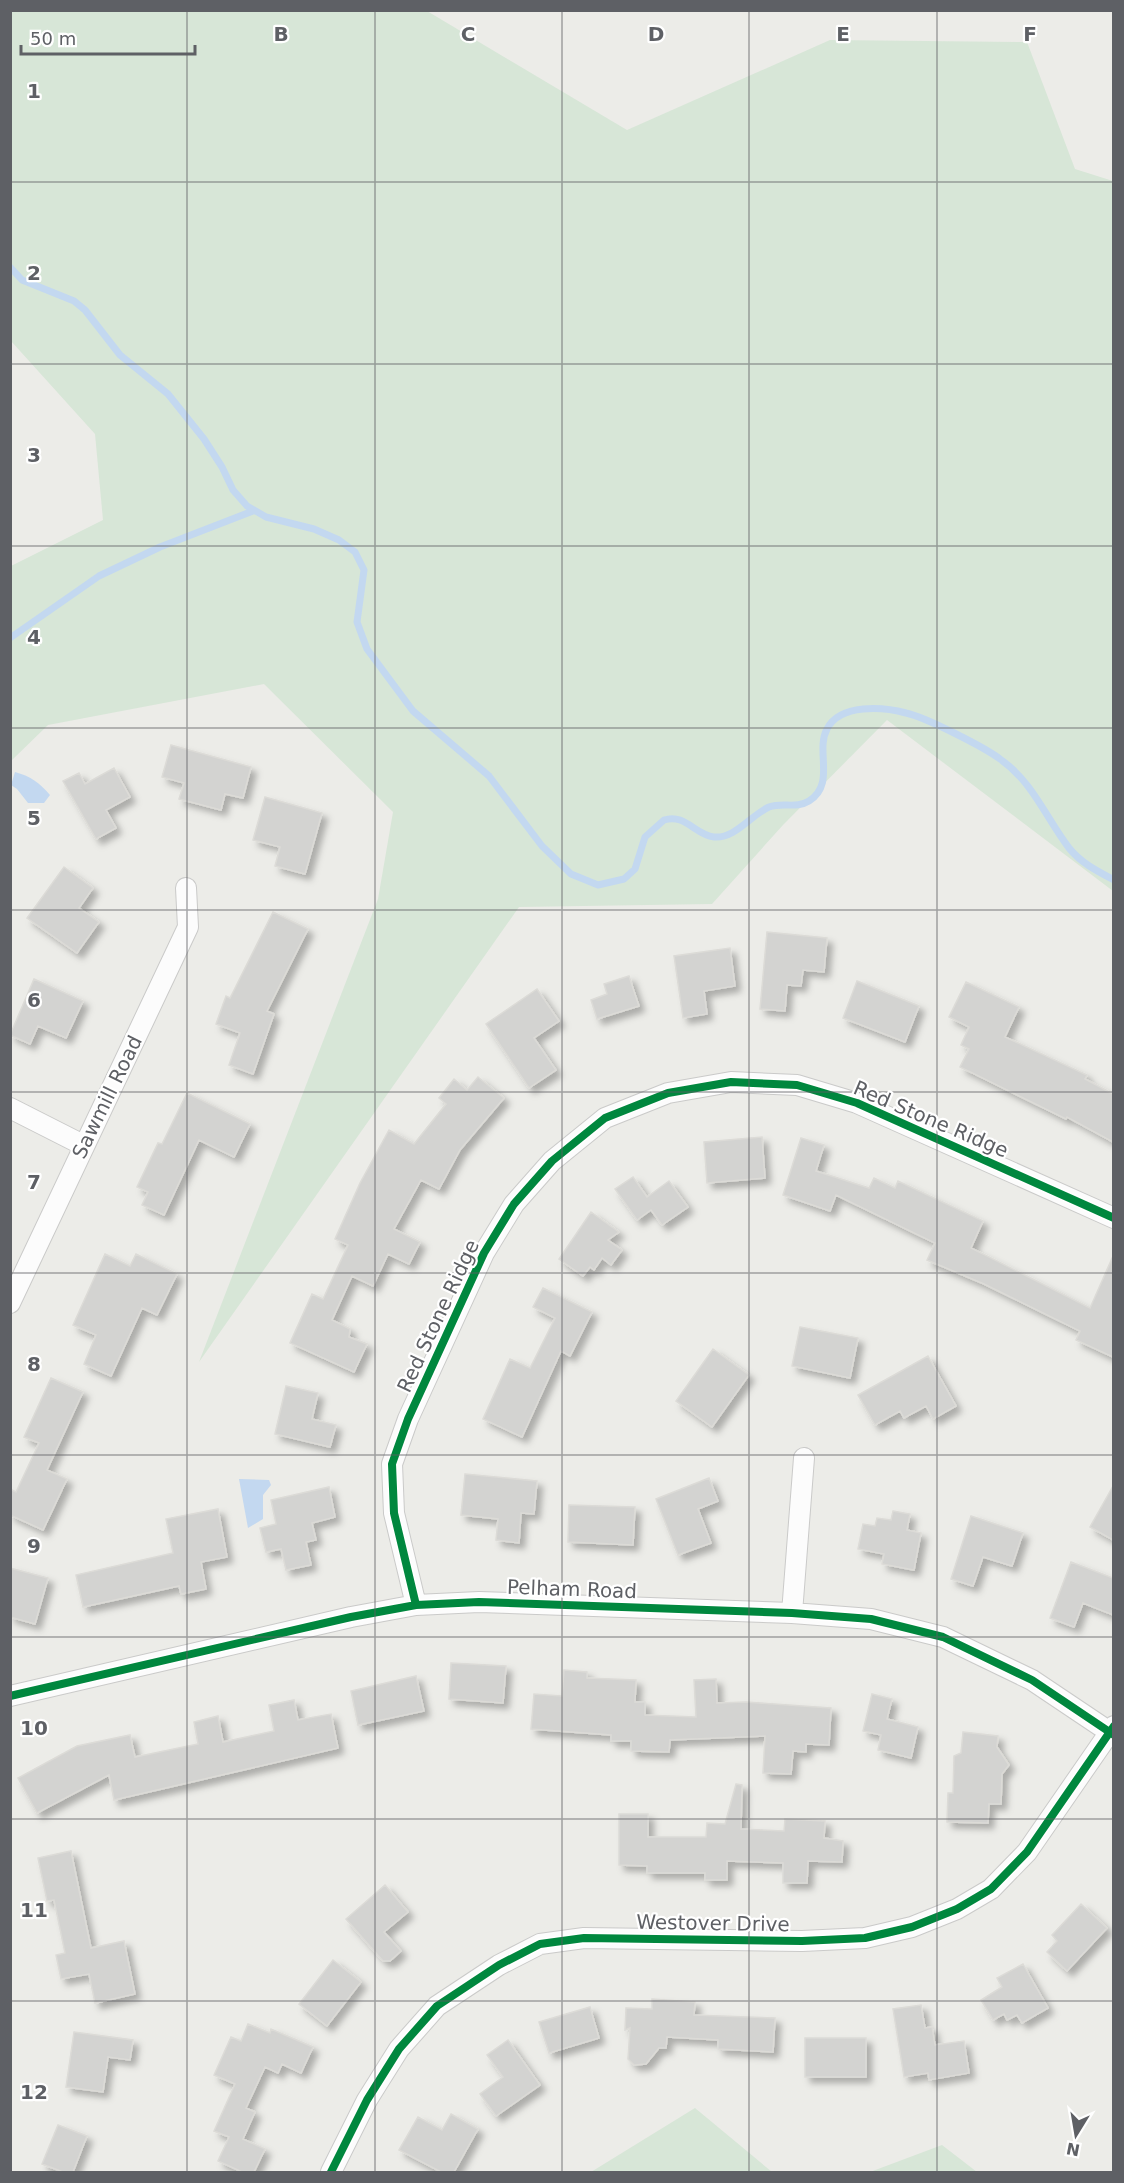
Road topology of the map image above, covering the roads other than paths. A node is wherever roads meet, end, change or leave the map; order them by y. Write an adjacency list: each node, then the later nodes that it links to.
1 (186, 888): 3 (street, Sawmill Road)
2 (10, 1108): 3 (street)
3 (83, 1144): 5 (street, Sawmill Road)
4 (1113, 1218): 7 (street, Red Stone Ridge)
5 (10, 1303)
6 (804, 1458): 8 (street)
7 (416, 1605): 8 (street, Pelham Road); 9 (street, Pelham Road)
8 (792, 1613): 10 (street, Pelham Road)
9 (10, 1695)
10 (1112, 1731): 11 (street, Westover Drive)
11 (331, 2172)

